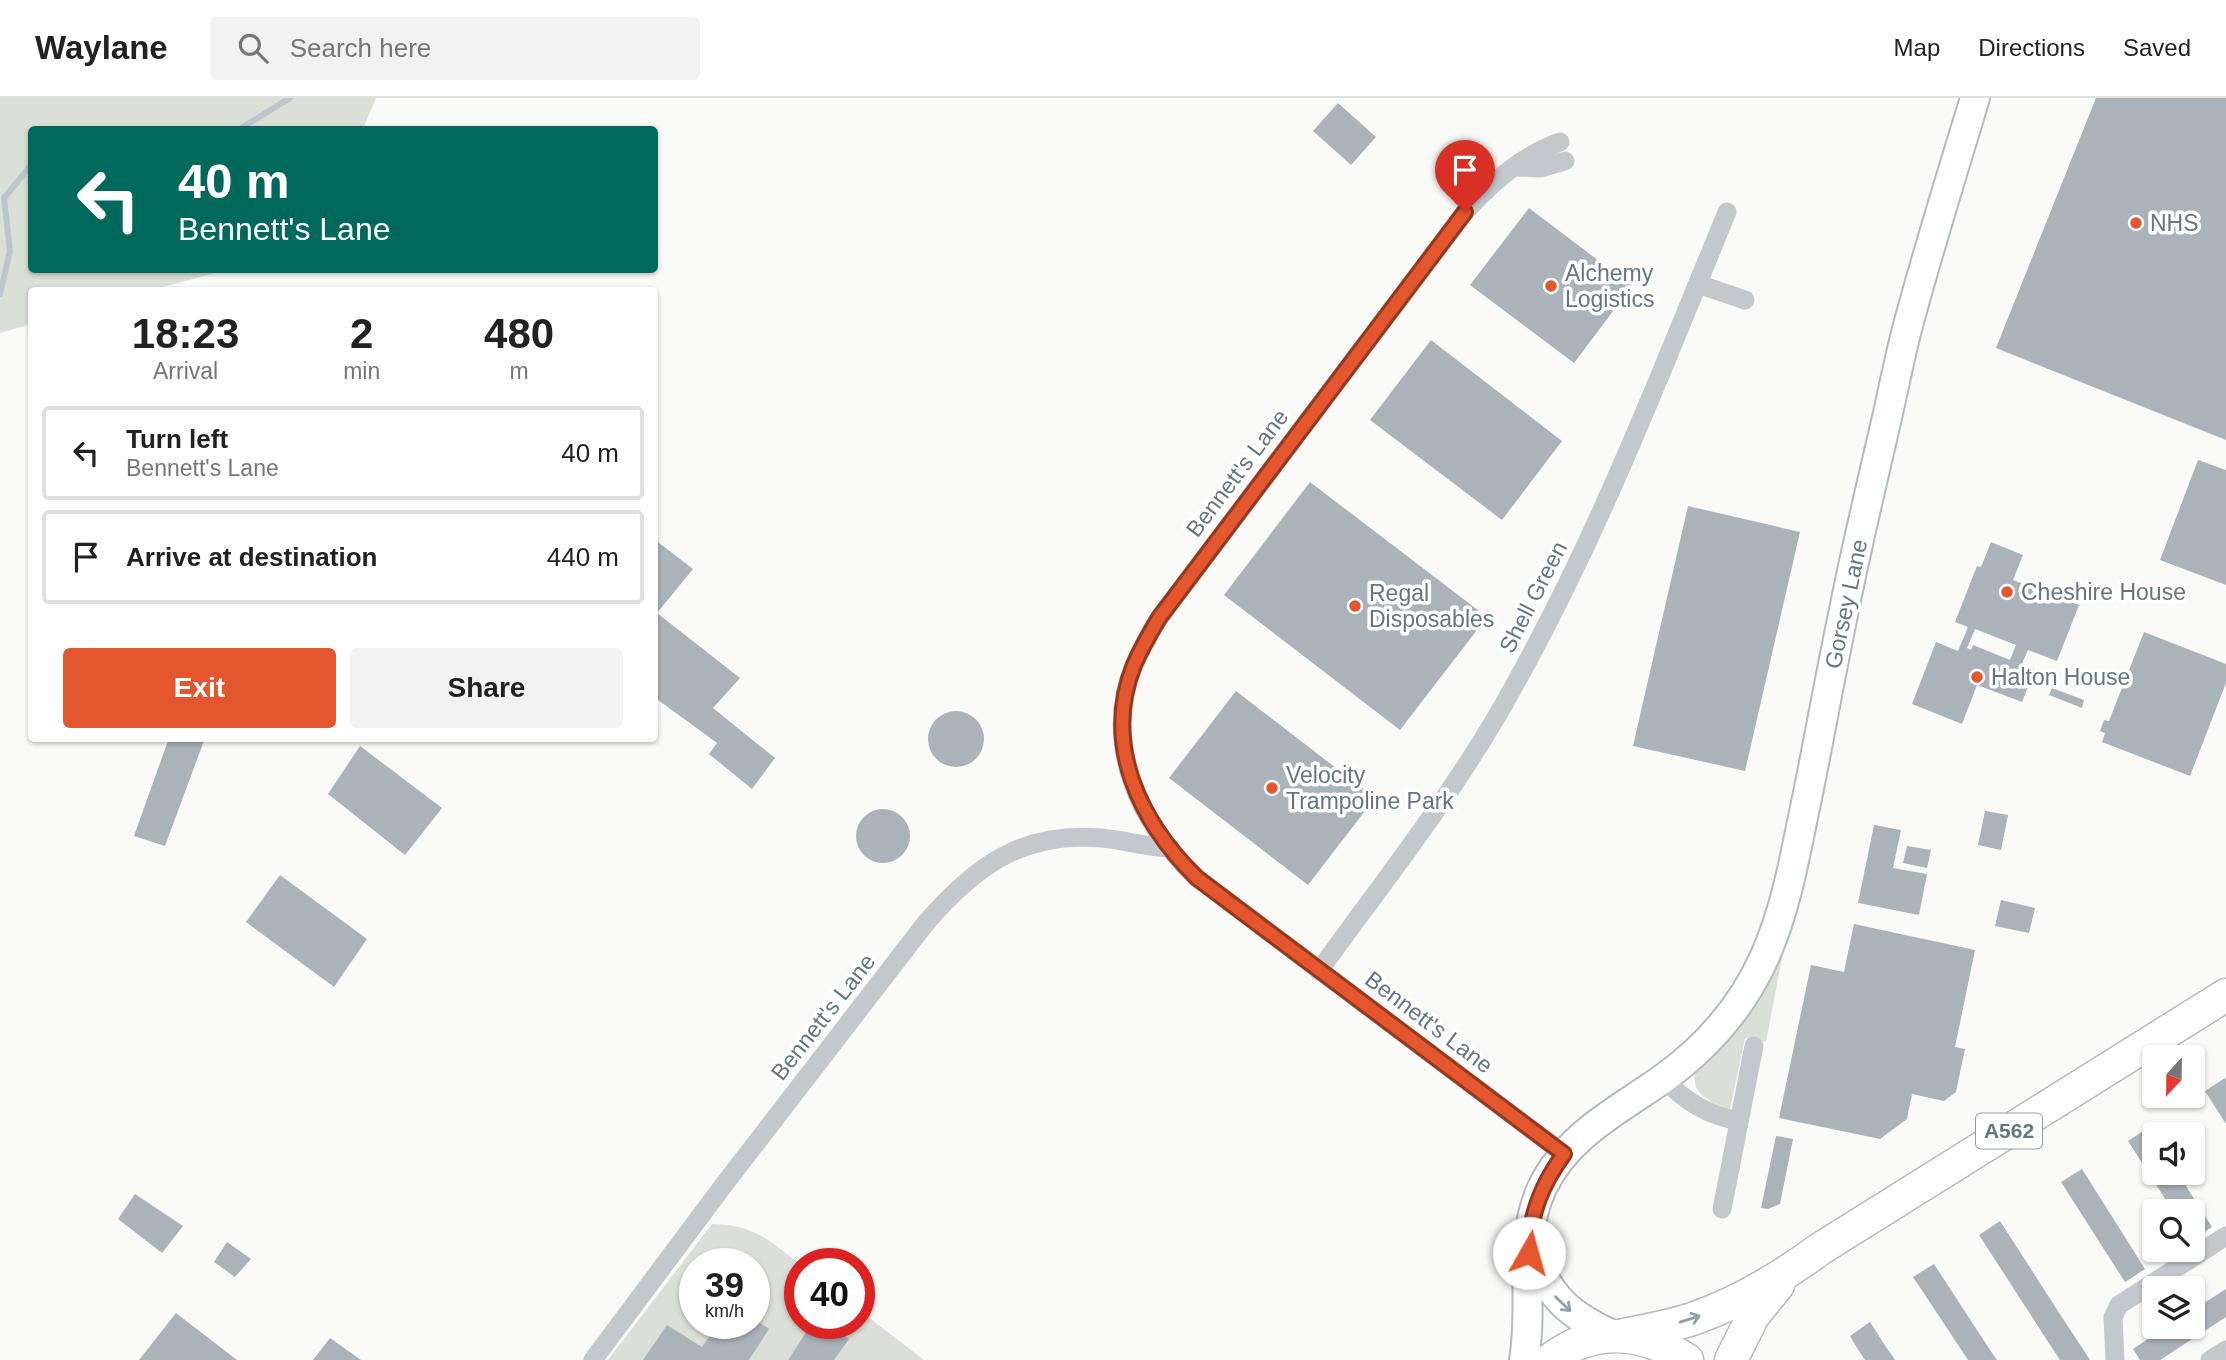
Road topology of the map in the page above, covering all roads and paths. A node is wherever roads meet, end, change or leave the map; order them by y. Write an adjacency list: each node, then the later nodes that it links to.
1 (1975, 98): 10 (street, Gorsey Lane)
2 (1563, 151): 6 (street, Bennett's Lane)
3 (1727, 212): 4 (street, Shell Green)
4 (1698, 284): 5 (street); 7 (street, Shell Green)
5 (1745, 300)
6 (1170, 848): 7 (street, Bennett's Lane); 19 (street, Bennett's Lane)
7 (1319, 971): 12 (street, Bennett's Lane)
8 (2226, 995): 16 (main road, A562)
9 (1754, 1046): 11 (street)
10 (1663, 1078): 11 (street); 12 (street, Gorsey Lane)
11 (1739, 1121): 13 (street)
12 (1564, 1154): 15 (street, Gorsey Lane)
13 (1722, 1209)
14 (2226, 1236): 24 (street)
15 (1529, 1253): 17 (street, one-way to 17); 20 (street, Gorsey Lane)
16 (1793, 1269): 17 (main road, A562, one-way to 16); 23 (main road, A562)
17 (1619, 1336): 21 (main road, A562); 22 (main road, A562)
18 (2226, 1350): 25 (street)
19 (593, 1360)
20 (1524, 1360)
21 (1550, 1360)
22 (1687, 1360)
23 (1731, 1360)
24 (2115, 1360)
25 (2210, 1360)

